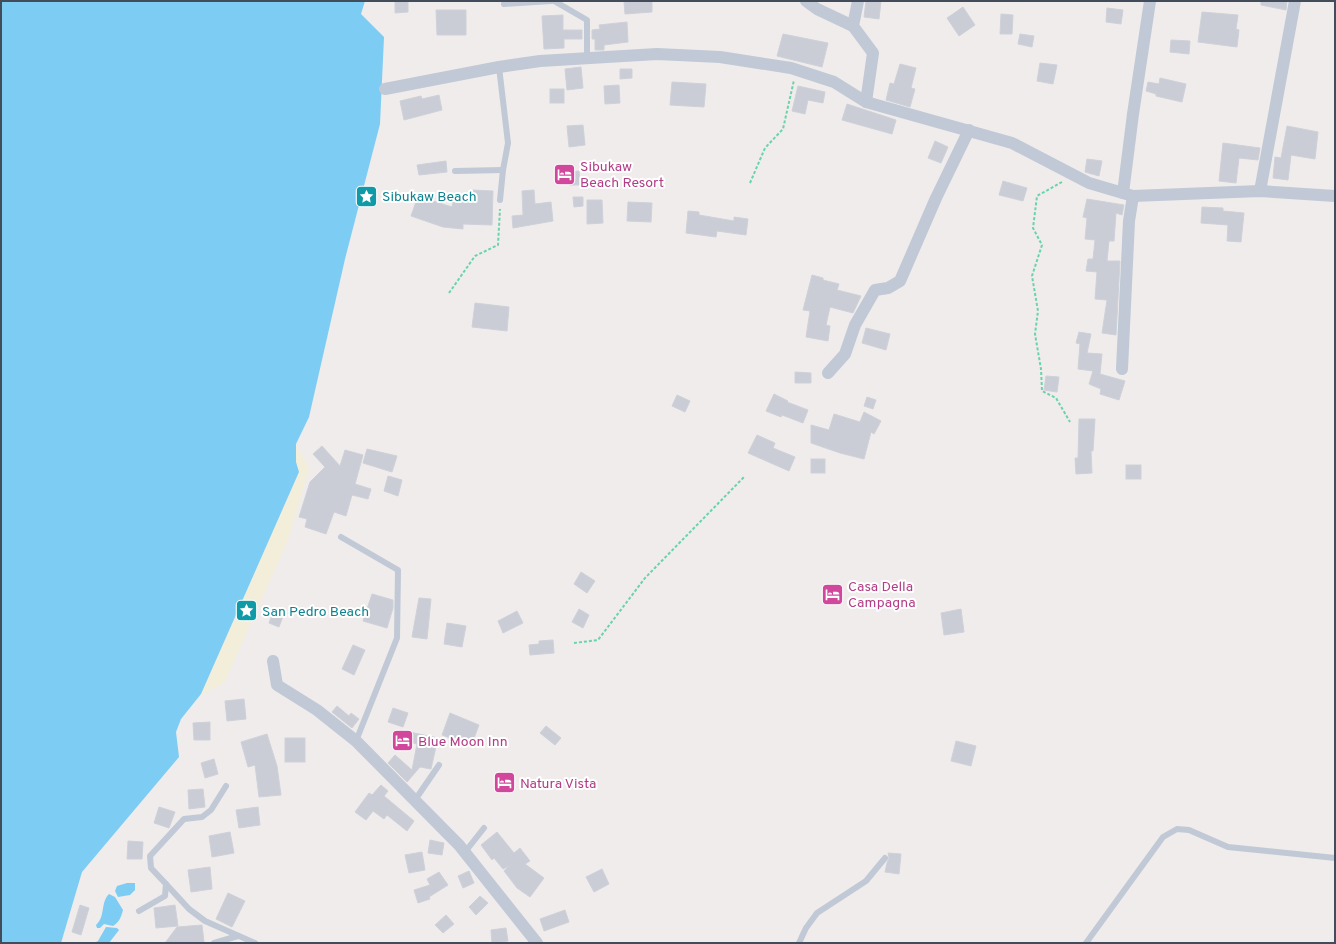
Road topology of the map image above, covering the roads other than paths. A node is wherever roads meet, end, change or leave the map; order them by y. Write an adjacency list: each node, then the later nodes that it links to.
1 (551, 1): 7 (lane)
2 (554, 1): 9 (lane)
3 (806, 1): 8 (street)
4 (858, 1): 8 (street)
5 (1150, 1): 17 (street)
6 (1295, 1): 16 (street)
7 (504, 4)
8 (853, 26): 12 (street)
9 (587, 58): 10 (street); 12 (street)
10 (499, 67): 11 (street); 14 (lane)
11 (384, 89)
12 (866, 102): 13 (street)
13 (969, 130): 17 (street); 21 (street)
14 (503, 170): 15 (lane); 19 (lane)
15 (455, 171)
16 (1260, 191): 17 (street); 18 (street)
17 (1128, 195): 20 (street)
18 (1335, 196)
19 (500, 200)
20 (1122, 369)
21 (828, 373)
22 (341, 537): 24 (lane)
23 (273, 661): 24 (street)
24 (356, 741): 27 (street)
25 (439, 765): 27 (lane)
26 (226, 786): 32 (lane)
27 (415, 800): 29 (street)
28 (484, 828): 29 (lane)
29 (465, 852): 37 (street)
30 (885, 858): 38 (lane)
31 (1335, 858): 39 (lane)
32 (166, 884): 33 (lane); 34 (lane)
33 (139, 911)
34 (238, 936): 35 (lane); 36 (lane)
35 (214, 943)
36 (256, 943)
37 (537, 943)
38 (799, 943)
39 (1086, 943)

